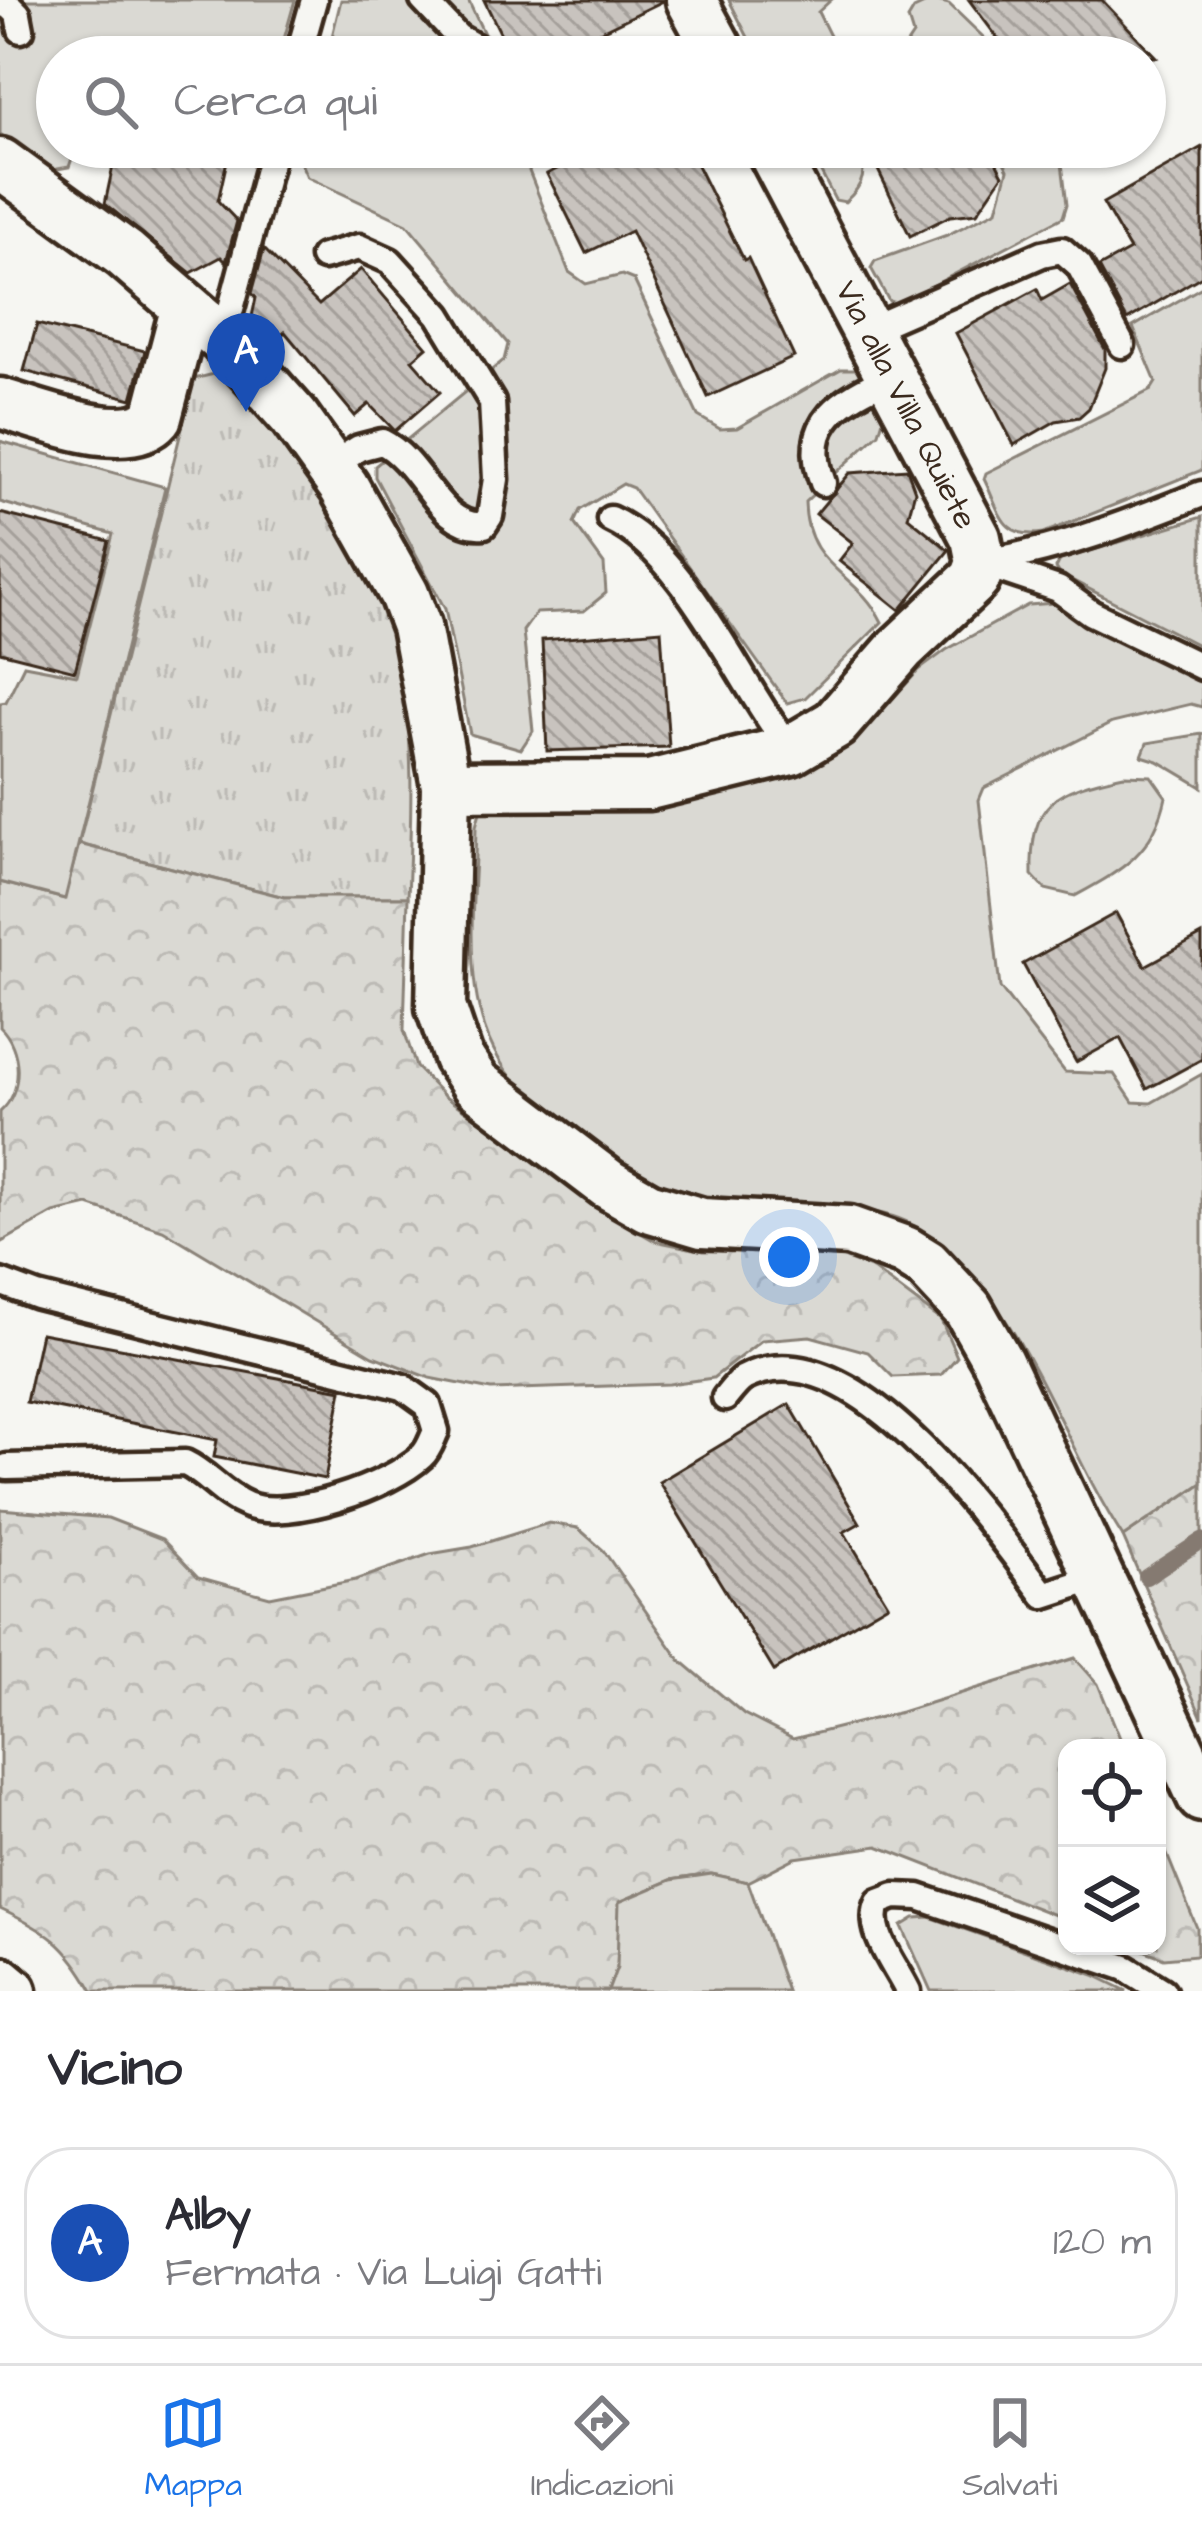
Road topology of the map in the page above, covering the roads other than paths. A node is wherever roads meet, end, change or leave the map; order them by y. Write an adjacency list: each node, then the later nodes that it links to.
1 (314, 0): 6 (lane)
2 (423, 0): 7 (lane)
3 (692, 0): 8 (street)
4 (0, 5): 5 (lane)
5 (20, 30)
6 (304, 36)
7 (457, 36)
8 (711, 36)
9 (0, 163): 13 (street)
10 (268, 168): 15 (lane)
11 (781, 168): 14 (street, Via alla Villa Quiete)
12 (323, 257): 19 (lane)
13 (185, 310): 15 (street); 18 (street)
14 (868, 330): 16 (lane); 17 (street, Via alla Villa Quiete)
15 (223, 339): 19 (street)
16 (1122, 345)
17 (892, 376): 20 (lane); 23 (street, Via alla Villa Quiete)
18 (0, 404)
19 (330, 466): 26 (street)
20 (823, 483)
21 (1202, 494): 23 (lane)
22 (610, 519): 25 (lane)
23 (981, 562): 24 (lane); 25 (street, Via alla Villa Quiete)
24 (1202, 667)
25 (791, 751): 26 (street, Via alla Villa Quiete)
26 (446, 786): 30 (street)
27 (0, 1282): 29 (lane)
28 (725, 1398): 30 (lane)
29 (7, 1467)
30 (1099, 1577): 31 (street)
31 (1202, 1797)
32 (0, 1982): 33 (street)
33 (12, 1991)
34 (908, 1991): 35 (lane)
35 (1163, 1991)

